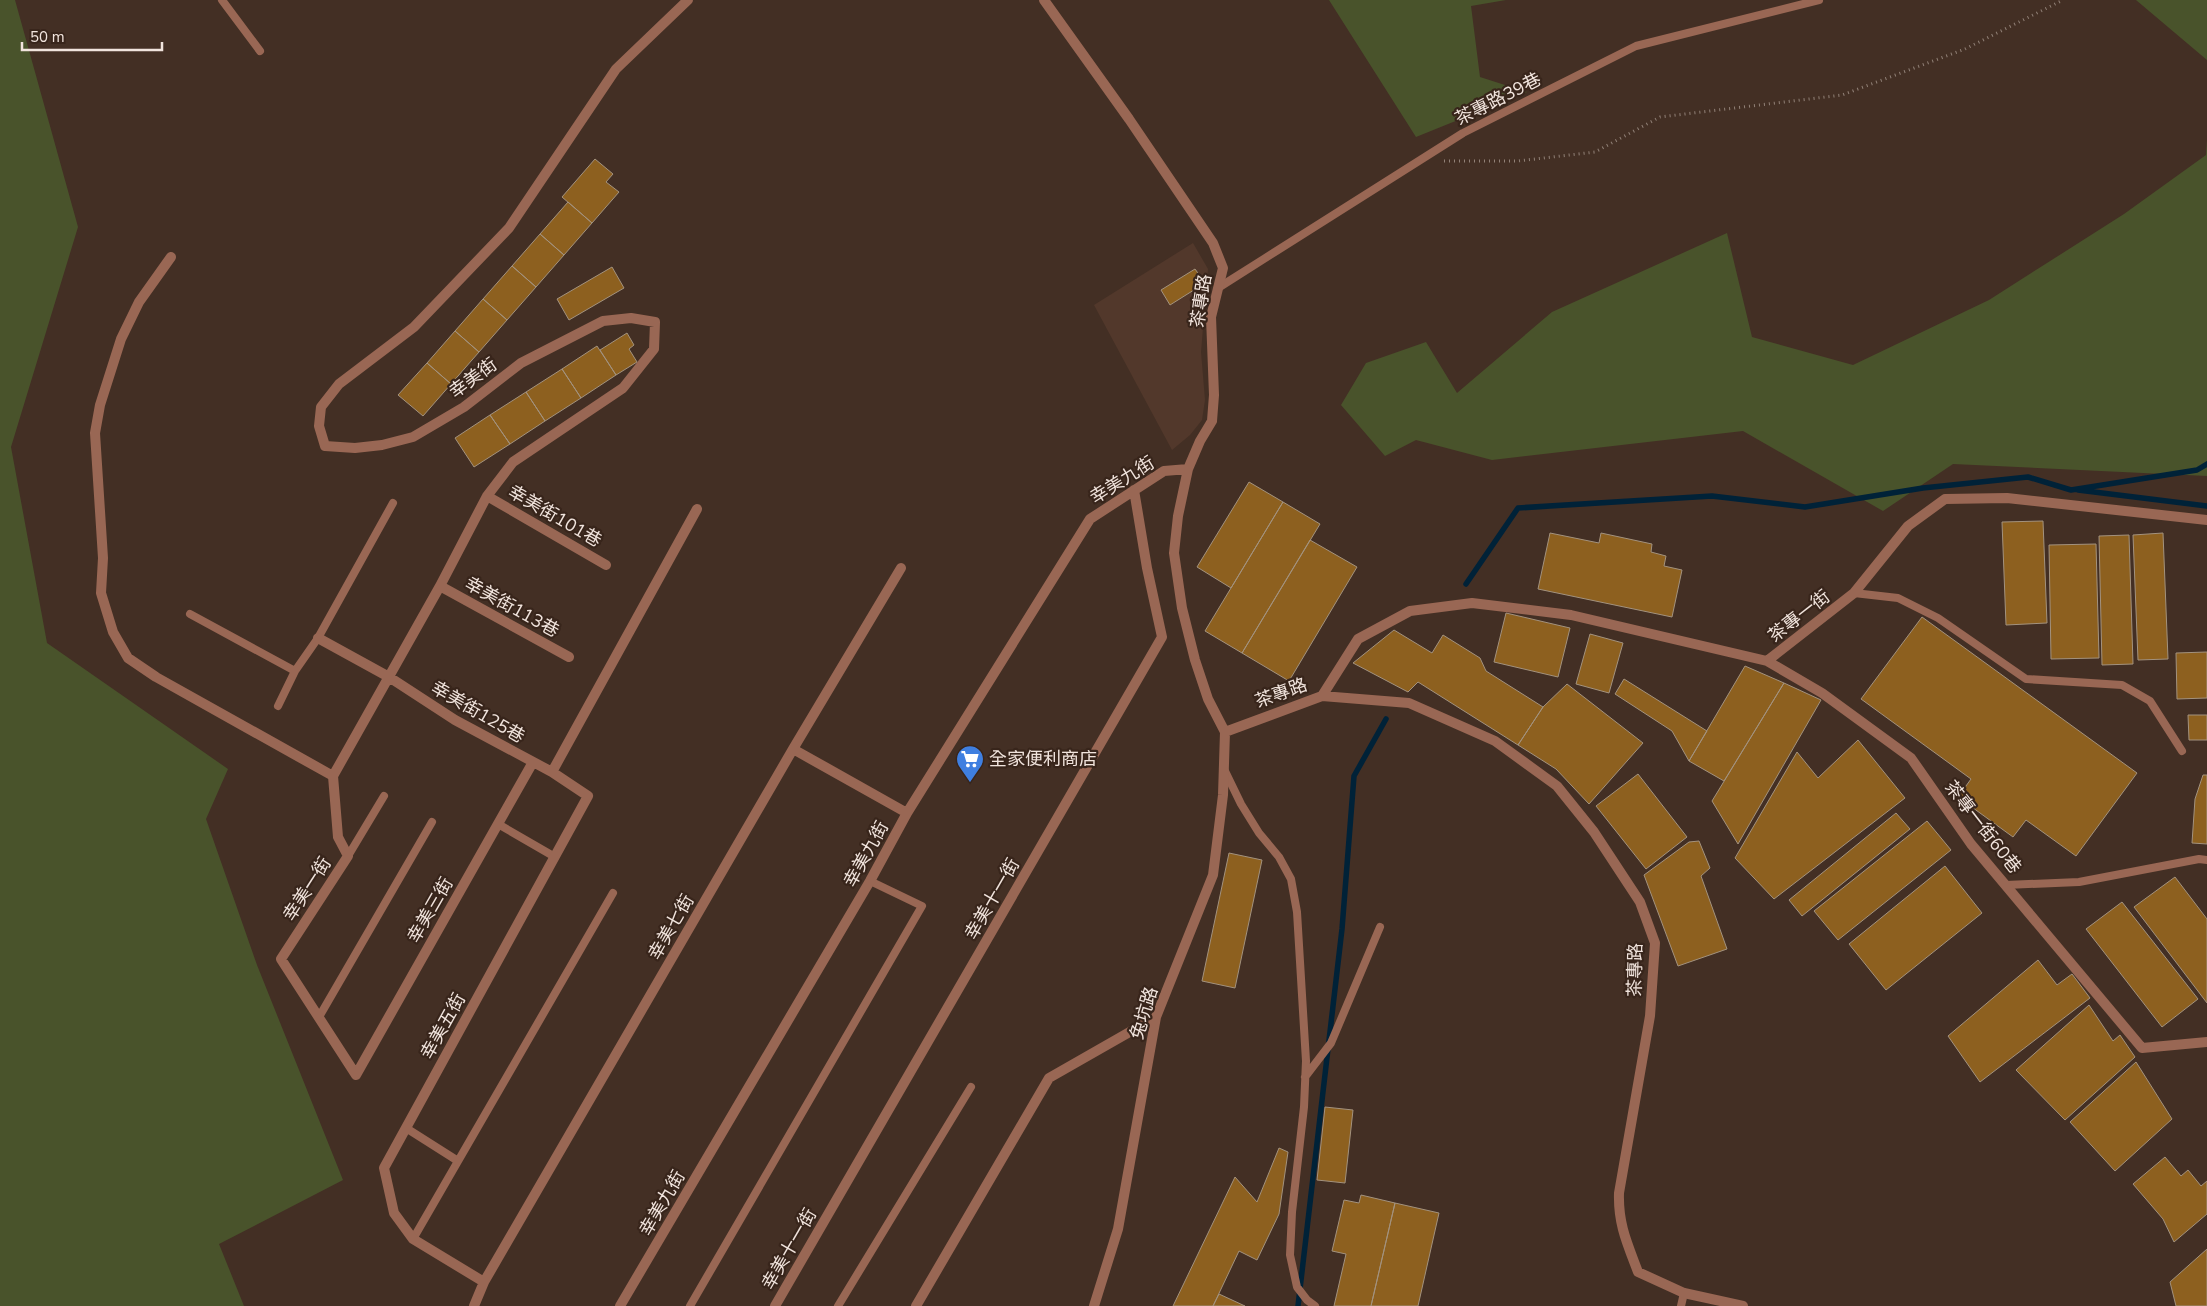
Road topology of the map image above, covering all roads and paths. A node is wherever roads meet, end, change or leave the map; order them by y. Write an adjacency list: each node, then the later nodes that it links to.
1 (222, 0): 6 (lane)
2 (688, 0): 12 (street, 幸美街)
3 (1044, 0): 9 (street, 茶專路)
4 (1819, 0): 7 (lane, 茶專路39巷)
5 (2063, 0): 7 (path)
6 (260, 50)
7 (1418, 161): 9 (lane, 茶專路39巷)
8 (171, 257): 34 (street)
9 (1218, 288): 10 (street, 茶專路)
10 (1188, 469): 11 (street, 幸美九街); 28 (street, 茶專路)
11 (1134, 490): 36 (street, 幸美九街); 59 (street, 幸美十一街)
12 (487, 496): 16 (street, 幸美街101巷); 18 (street, 幸美街)
13 (393, 503): 21 (lane)
14 (697, 509): 33 (street)
15 (2207, 520): 19 (street, 茶專一街)
16 (606, 565)
17 (901, 568): 29 (street, 幸美七街)
18 (440, 586): 22 (street, 幸美街113巷); 25 (street, 幸美街)
19 (1854, 593): 23 (street, 茶專一街); 30 (lane)
20 (190, 614): 24 (lane)
21 (318, 638): 24 (lane); 25 (street, 幸美街125巷)
22 (569, 657)
23 (1767, 661): 26 (street, 茶專一街); 43 (street, 茶專一街60巷)
24 (295, 671): 27 (lane)
25 (389, 677): 31 (street, 幸美街125巷); 34 (street, 幸美街)
26 (1322, 696): 28 (street, 茶專路); 55 (street, 茶專路)
27 (278, 706)
28 (1225, 732): 32 (street, 兔坑路)
29 (793, 749): 36 (street); 54 (street, 幸美七街)
30 (2182, 751)
31 (533, 762): 33 (street, 幸美街125巷); 38 (street, 幸美三街)
32 (1223, 767): 47 (street, 兔坑路); 49 (lane)
33 (552, 772): 40 (street, 幸美五街)
34 (333, 776): 39 (street, 幸美一街)
35 (384, 796): 39 (lane)
36 (907, 813): 42 (street, 幸美九街)
37 (432, 822): 46 (lane)
38 (498, 824): 40 (lane); 46 (street, 幸美三街)
39 (348, 856): 46 (street, 幸美一街)
40 (555, 857): 51 (street, 幸美五街)
41 (2207, 860): 43 (lane)
42 (870, 881): 57 (street, 幸美九街); 58 (lane)
43 (2006, 885): 48 (street, 茶專一街60巷)
44 (613, 893): 52 (lane)
45 (1380, 927): 49 (lane)
46 (319, 1017)
47 (1156, 1017): 61 (street); 62 (street, 兔坑路)
48 (2207, 1042)
49 (1305, 1076): 63 (lane)
50 (970, 1087): 60 (lane)
51 (406, 1128): 52 (lane); 53 (street, 幸美五街)
52 (458, 1161): 53 (lane)
53 (413, 1239): 54 (street, 幸美五街)
54 (484, 1282): 56 (street, 幸美七街)
55 (1684, 1293): 64 (lane); 65 (street, 茶專路)
56 (474, 1306)
57 (620, 1306)
58 (690, 1306)
59 (775, 1306)
60 (838, 1306)
61 (916, 1306)
62 (1094, 1306)
63 (1316, 1306)
64 (1681, 1306)
65 (1743, 1306)

